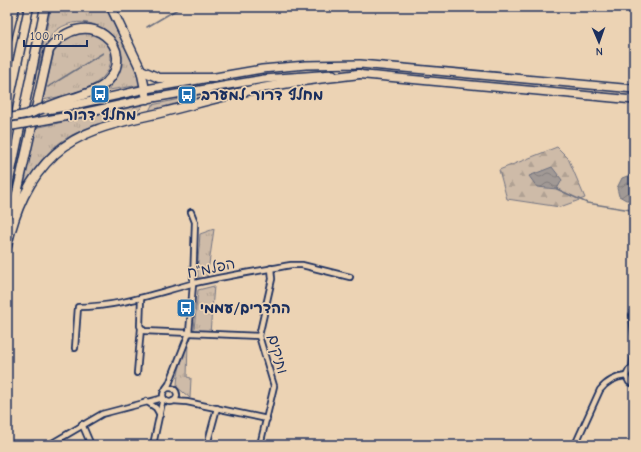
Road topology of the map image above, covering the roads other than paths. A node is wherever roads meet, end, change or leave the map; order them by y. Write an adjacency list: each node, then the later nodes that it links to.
1 (11, 7): 6 (highway)
2 (15, 7): 7 (highway)
3 (29, 7): 16 (highway)
4 (45, 7): 20 (highway)
5 (111, 7): 8 (highway)
6 (7, 17)
7 (7, 38)
8 (141, 70): 10 (highway); 12 (highway)
9 (359, 74): 13 (main road); 14 (main road); 23 (highway)
10 (215, 78): 11 (main road); 12 (main road)
11 (634, 89)
12 (146, 90): 13 (highway); 15 (main road)
13 (148, 99): 19 (main road, bridge)
14 (634, 100)
15 (64, 104): 17 (highway, bridge); 22 (highway)
16 (7, 111)
17 (28, 114): 18 (main road, bridge)
18 (7, 118)
19 (7, 128)
20 (7, 190)
21 (191, 212): 26 (street)
22 (7, 239)
23 (7, 246)
24 (271, 268): 25 (street, הפלמ"ח); 26 (street, הפלמ"ח); 32 (street, ותיקים)
25 (350, 277)
26 (194, 284): 27 (street, הפלמ"ח); 30 (street)
27 (141, 298): 29 (street); 33 (street, הפלמ"ח)
28 (633, 313): 31 (street)
29 (141, 328): 30 (street); 37 (street)
30 (189, 333): 32 (street); 36 (street)
31 (634, 333)
32 (259, 336): 48 (street, ותיקים)
33 (75, 348)
34 (634, 353): 35 (street)
35 (633, 368): 38 (street)
36 (174, 372): 40 (street); 41 (street)
37 (136, 373)
38 (626, 376): 39 (street); 55 (street)
39 (634, 384)
40 (166, 388): 41 (street); 42 (street)
41 (176, 392): 44 (street); 45 (street)
42 (163, 398): 43 (street); 44 (street); 47 (street)
43 (146, 401): 47 (street); 49 (street)
44 (171, 402): 45 (street); 47 (street)
45 (187, 402): 46 (street)
46 (217, 408): 48 (street); 53 (street)
47 (160, 415): 52 (street)
48 (267, 419): 54 (street, ותיקים)
49 (82, 424): 50 (street); 51 (street)
50 (49, 445)
51 (91, 445)
52 (153, 445)
53 (207, 445)
54 (260, 445)
55 (576, 445)

